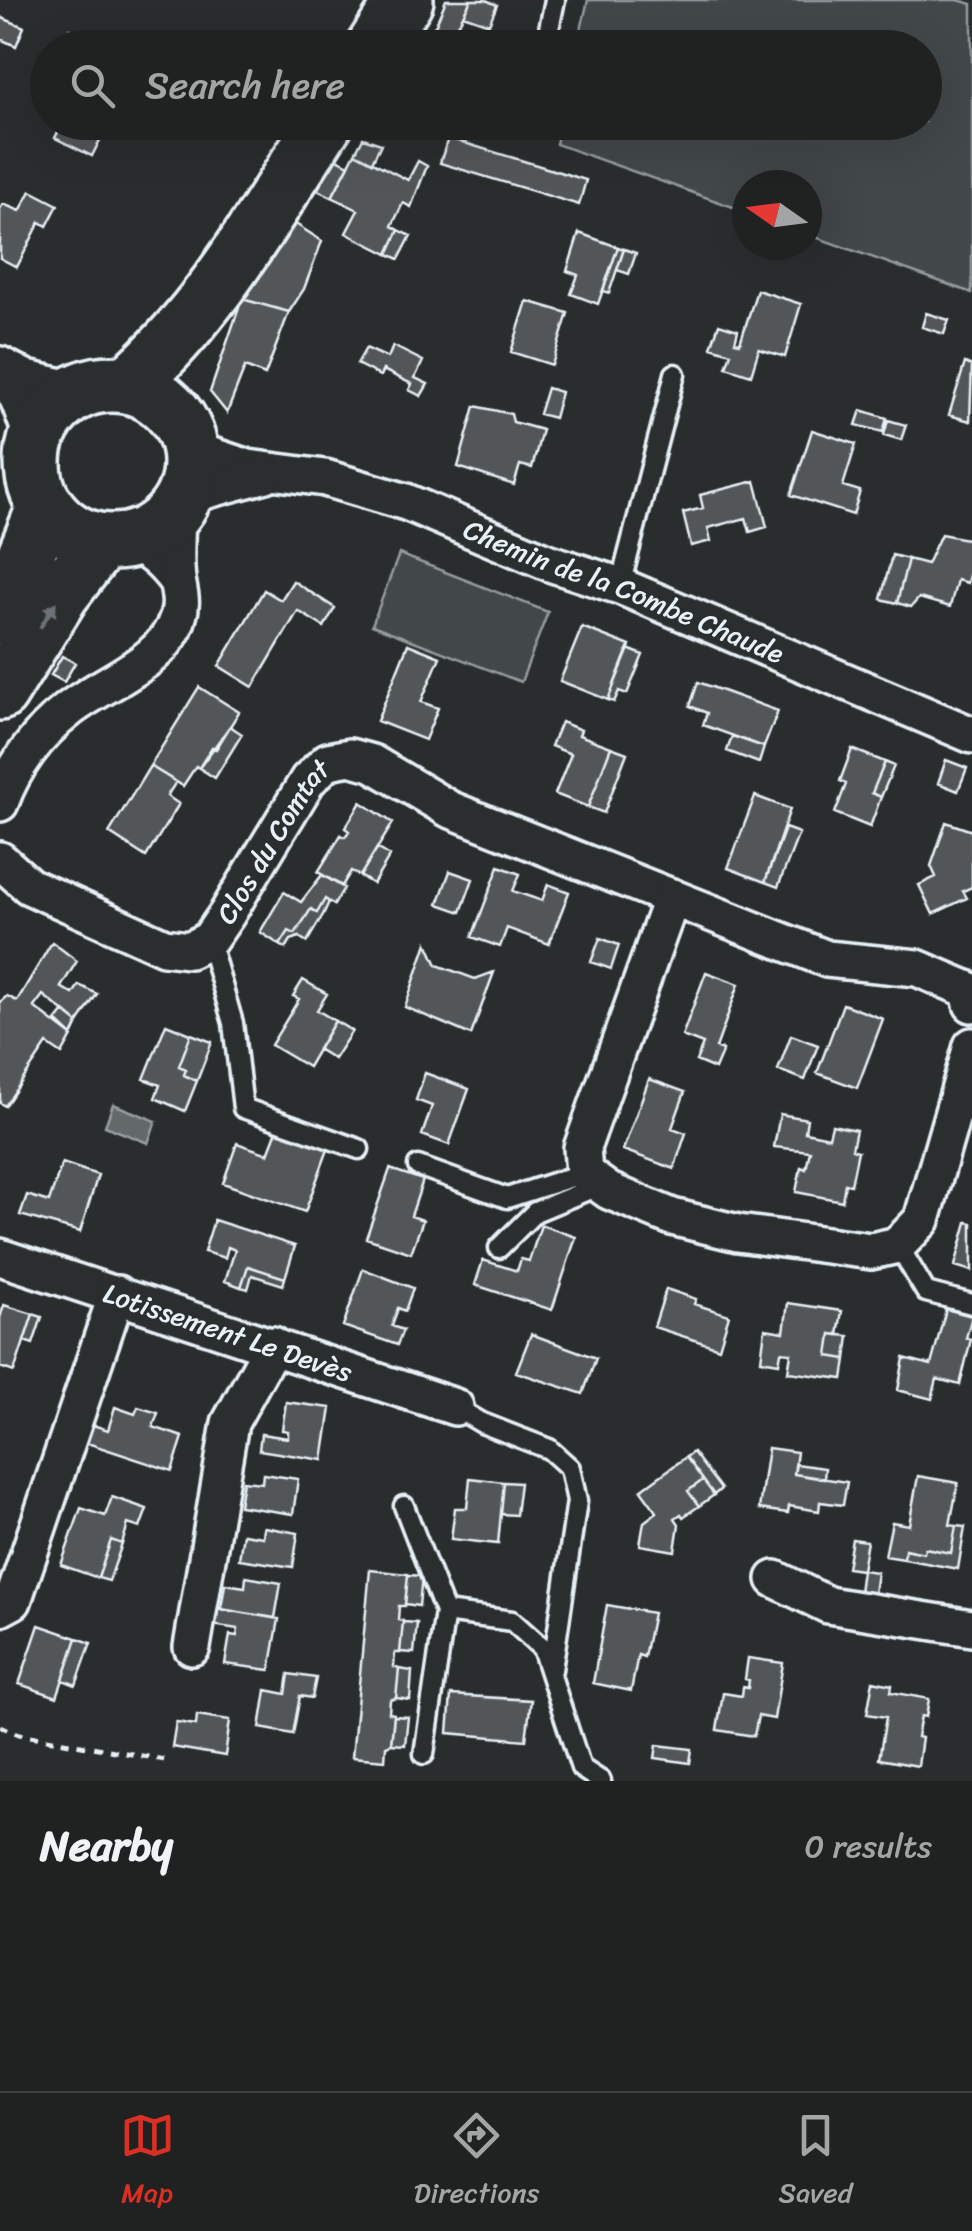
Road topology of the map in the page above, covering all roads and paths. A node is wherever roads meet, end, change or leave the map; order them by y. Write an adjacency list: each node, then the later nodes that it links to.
1 (405, 0): 3 (main road)
2 (555, 0): 4 (lane)
3 (386, 30)
4 (549, 30)
5 (313, 140): 8 (main road)
6 (1, 366): 8 (street, Chemin de la Combe Chaude); 9 (street)
7 (675, 374): 15 (lane)
8 (142, 408): 9 (main road); 10 (street, Chemin de la Combe Chaude); 11 (main road)
9 (35, 444): 12 (main road)
10 (271, 473): 11 (street, Chemin de la Combe Chaude); 15 (street, Chemin de la Combe Chaude)
11 (179, 505): 13 (main road); 14 (street)
12 (46, 506): 13 (main road); 16 (main road)
13 (114, 542): 14 (street); 17 (main road, one-way to 13)
14 (177, 581): 19 (street)
15 (620, 586): 18 (street, Chemin de la Combe Chaude)
16 (0, 618)
17 (0, 692)
18 (972, 735)
19 (0, 803)
20 (0, 860): 22 (street, Clos du Comtat)
21 (672, 897): 22 (street, Clos du Comtat); 23 (street); 27 (street)
22 (208, 940): 25 (lane)
23 (971, 994)
24 (972, 1046): 28 (street)
25 (359, 1148)
26 (418, 1166): 27 (lane)
27 (592, 1179): 28 (street); 29 (lane)
28 (898, 1245): 32 (lane)
29 (499, 1248)
30 (0, 1257): 31 (street, Lotissement Le Devès)
31 (117, 1294): 33 (street, Lotissement Le Devès); 37 (street)
32 (972, 1304)
33 (273, 1345): 34 (street, Lotissement Le Devès); 40 (street)
34 (456, 1407): 41 (lane)
35 (404, 1506): 38 (lane)
36 (775, 1579): 39 (street)
37 (0, 1608)
38 (445, 1612): 41 (lane); 43 (lane)
39 (972, 1628)
40 (192, 1647)
41 (551, 1675): 45 (lane)
42 (0, 1726): 44 (path)
43 (424, 1754)
44 (164, 1760)
45 (600, 1781)

